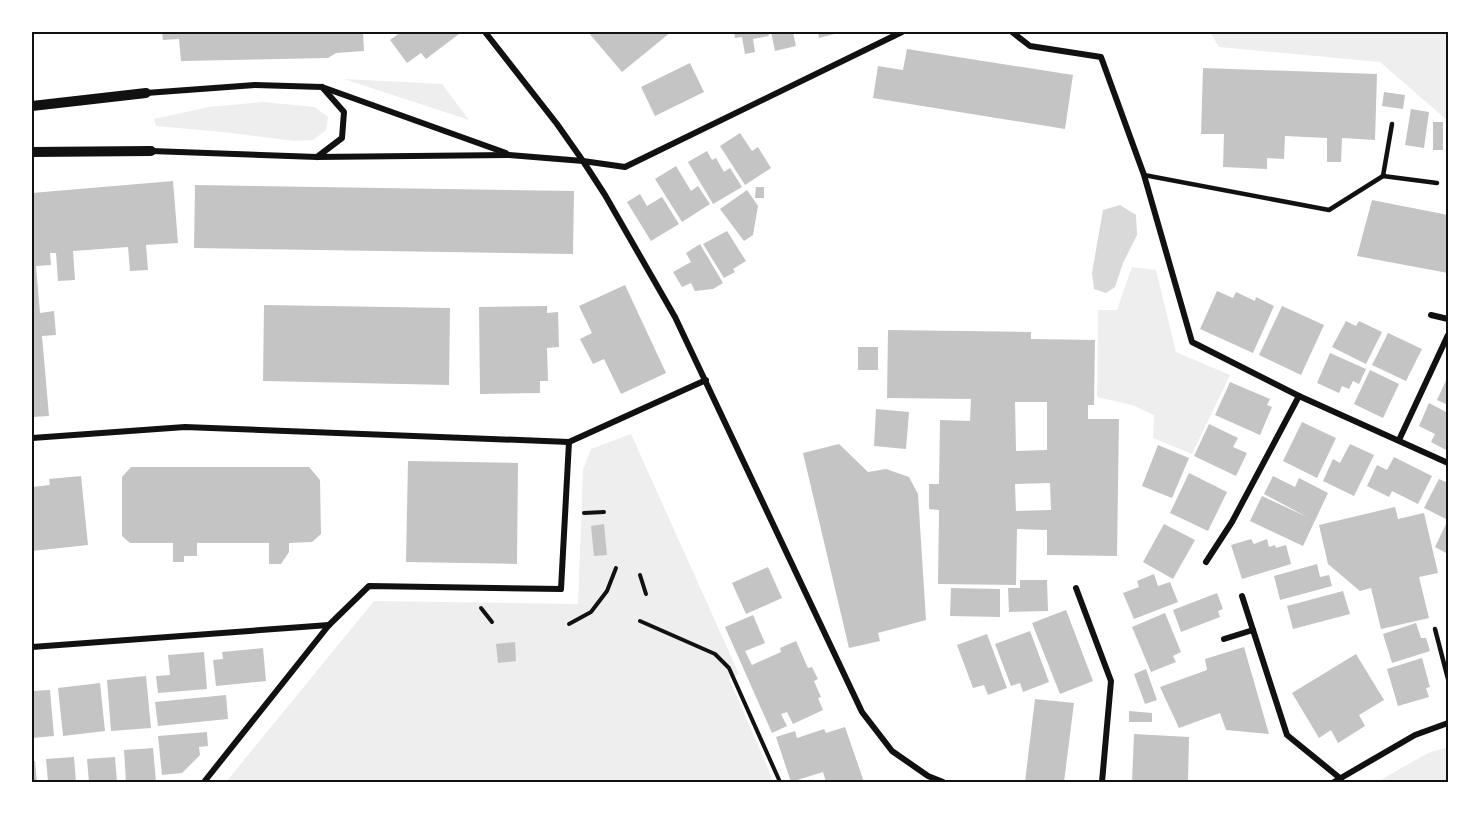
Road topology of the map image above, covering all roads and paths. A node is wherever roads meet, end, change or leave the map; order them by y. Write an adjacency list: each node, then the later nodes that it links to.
1 (485, 32): 12 (street)
2 (902, 32): 12 (street)
3 (1012, 32): 13 (street)
4 (322, 87): 5 (street); 10 (street); 11 (street)
5 (146, 93): 6 (street)
6 (32, 106)
7 (1392, 124): 14 (lane)
8 (151, 151): 9 (street); 11 (street)
9 (32, 152)
10 (509, 155): 11 (street); 12 (street)
11 (317, 157)
12 (583, 160): 19 (street)
13 (1144, 175): 14 (lane); 20 (street)
14 (1383, 176): 15 (lane)
15 (1437, 183)
16 (1431, 315): 17 (street)
17 (1449, 319)
18 (1449, 335): 22 (street)
19 (706, 380): 23 (street); 43 (street)
20 (1299, 396): 22 (street); 25 (street)
21 (32, 438): 23 (street)
22 (1399, 440): 24 (street)
23 (569, 442): 33 (street)
24 (1449, 463)
25 (1206, 562)
26 (616, 568): 32 (path)
27 (640, 575): 29 (path)
28 (1076, 588): 44 (street)
29 (646, 594)
30 (1242, 596): 35 (street)
31 (640, 621): 42 (path)
32 (569, 624)
33 (329, 625): 37 (street); 41 (street)
34 (1435, 629): 38 (lane)
35 (1253, 630): 36 (street); 40 (street)
36 (1224, 639)
37 (32, 647)
38 (1449, 679)
39 (1449, 723): 40 (street)
40 (1341, 778): 45 (street)
41 (204, 783)
42 (780, 783)
43 (943, 783)
44 (1102, 783)
45 (1334, 783)

